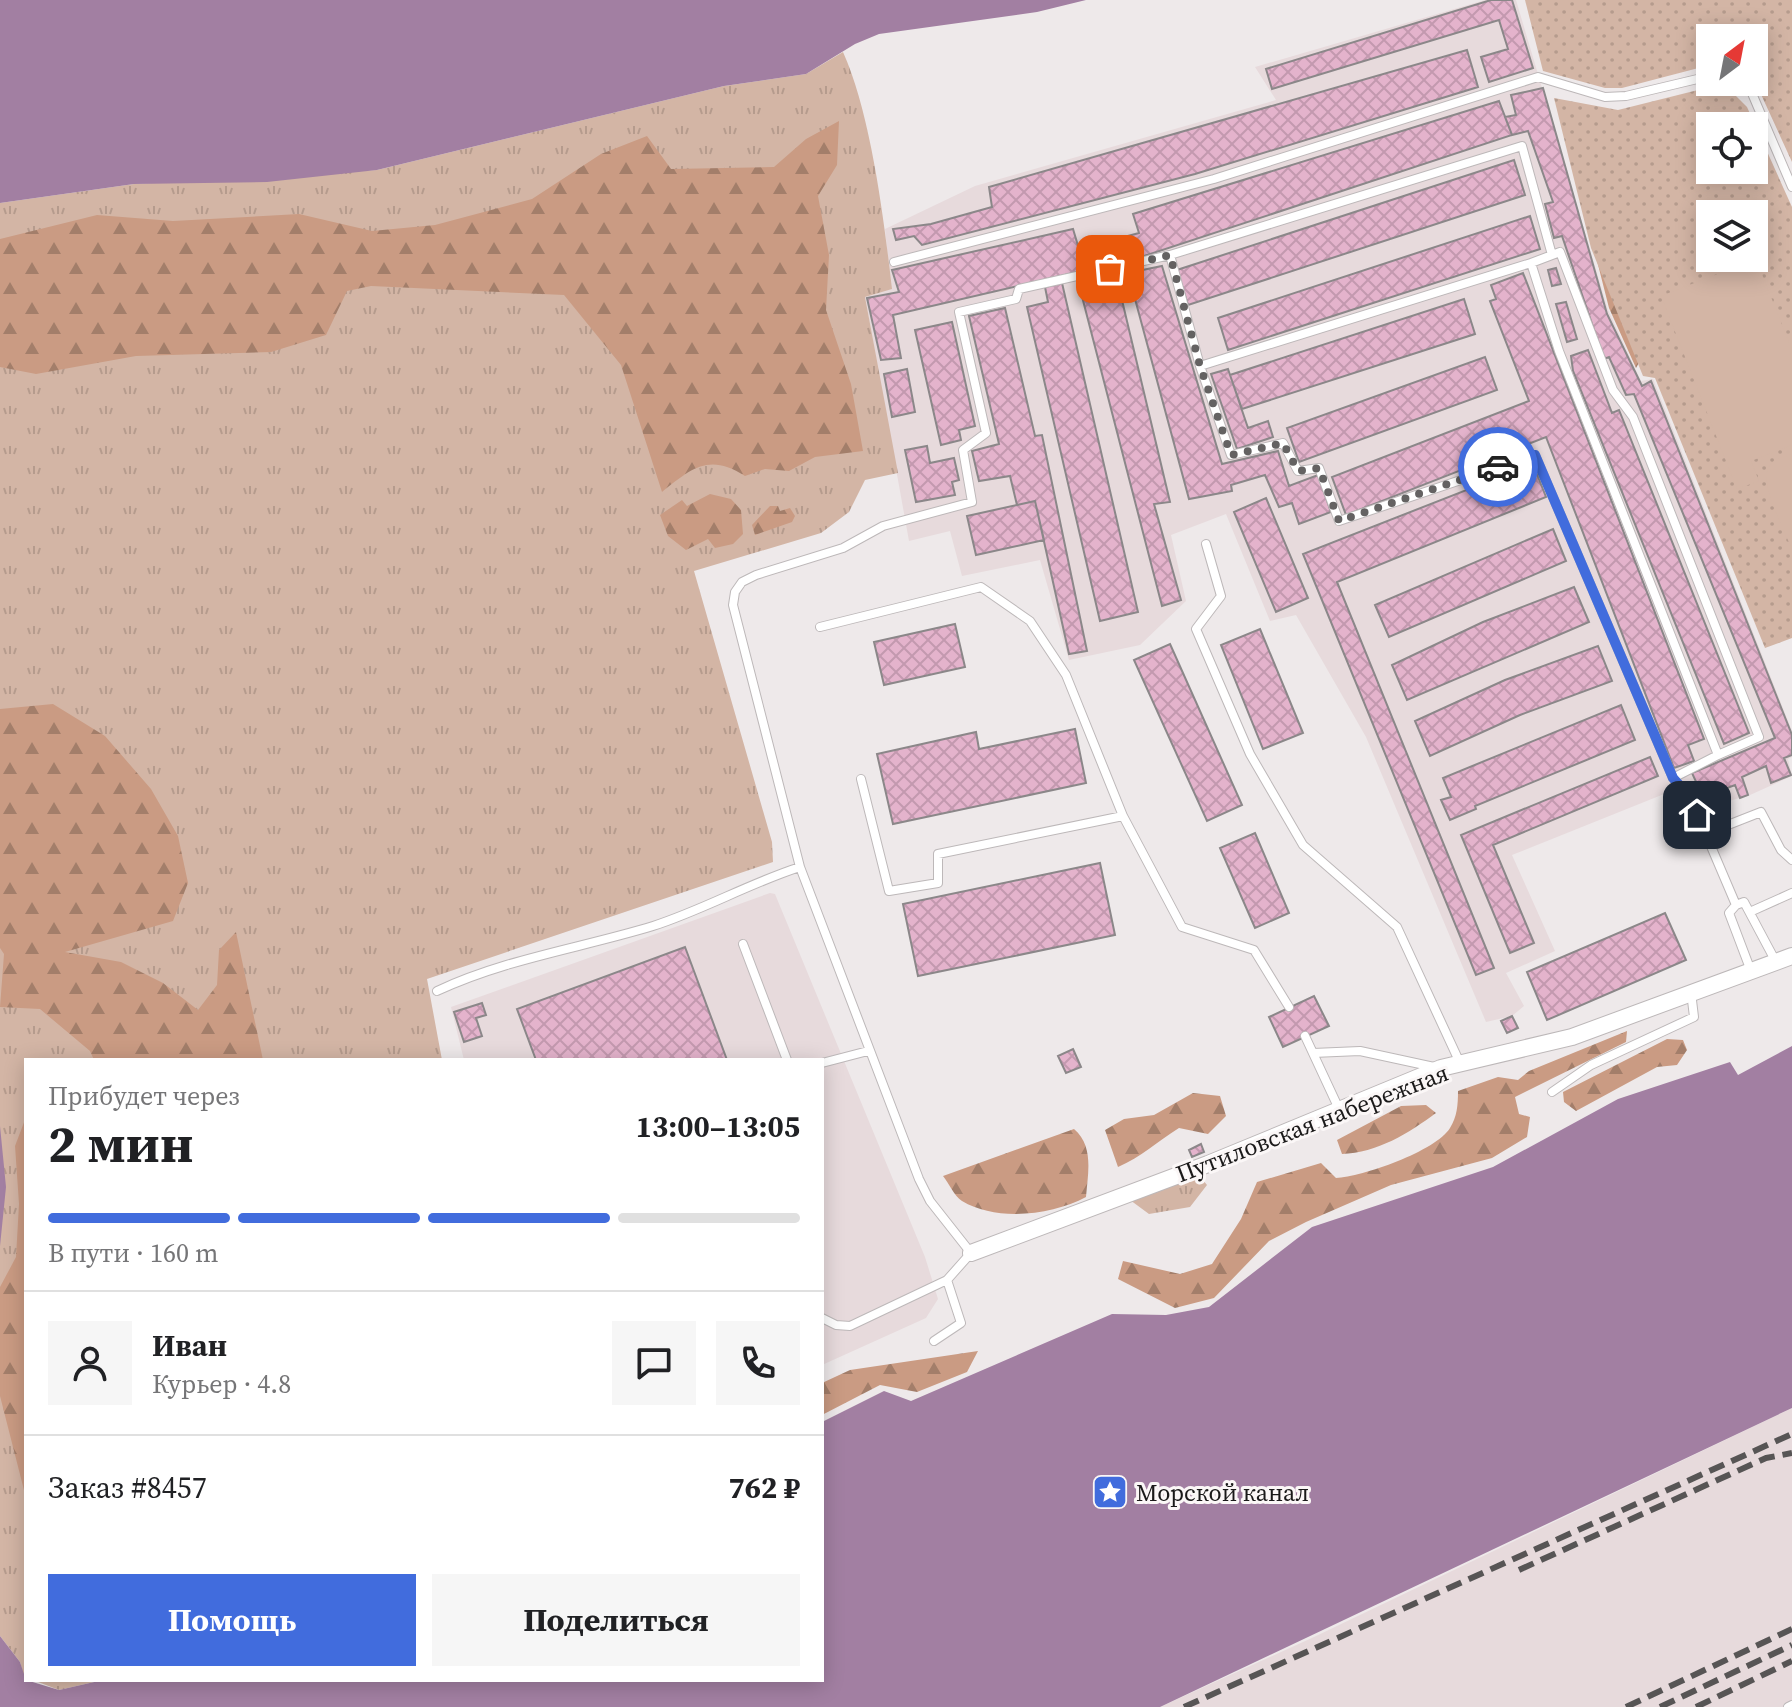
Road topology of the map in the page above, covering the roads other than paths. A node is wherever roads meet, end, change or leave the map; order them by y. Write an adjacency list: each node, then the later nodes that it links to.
1 (1696, 79): 6 (lane)
2 (1753, 96): 3 (lane)
3 (1792, 187)
4 (1170, 255): 5 (lane); 8 (lane); 17 (lane)
5 (1552, 255): 7 (lane); 11 (lane)
6 (894, 262)
7 (1531, 263): 8 (lane); 11 (lane)
8 (1200, 366): 12 (lane)
9 (1206, 544): 32 (lane)
10 (820, 627): 14 (lane)
11 (1718, 755): 12 (lane)
12 (1673, 778): 15 (lane)
13 (861, 779): 14 (lane)
14 (1123, 816): 26 (lane)
15 (1705, 834): 16 (lane); 19 (lane)
16 (1792, 860)
17 (800, 867): 24 (lane); 28 (lane)
18 (1792, 893): 20 (lane)
19 (1736, 905): 20 (lane); 23 (lane)
20 (1752, 911): 22 (lane)
21 (743, 944): 30 (lane)
22 (1784, 959): 23 (street, Путиловская набережная)
23 (1751, 971): 25 (street, Путиловская набережная)
24 (437, 991)
25 (1691, 992): 32 (street, Путиловская набережная); 34 (lane)
26 (1289, 1007)
27 (1305, 1036): 29 (lane)
28 (868, 1051): 31 (lane); 36 (lane)
29 (1313, 1053): 33 (lane); 35 (lane)
30 (786, 1058)
31 (824, 1062)
32 (1461, 1065): 33 (street, Путиловская набережная)
33 (1441, 1068): 35 (street, Путиловская набережная)
34 (1552, 1092)
35 (1339, 1109): 36 (street, Путиловская набережная)
36 (971, 1253): 37 (lane)
37 (947, 1280): 38 (lane); 39 (lane)
38 (824, 1319)
39 (934, 1341)

